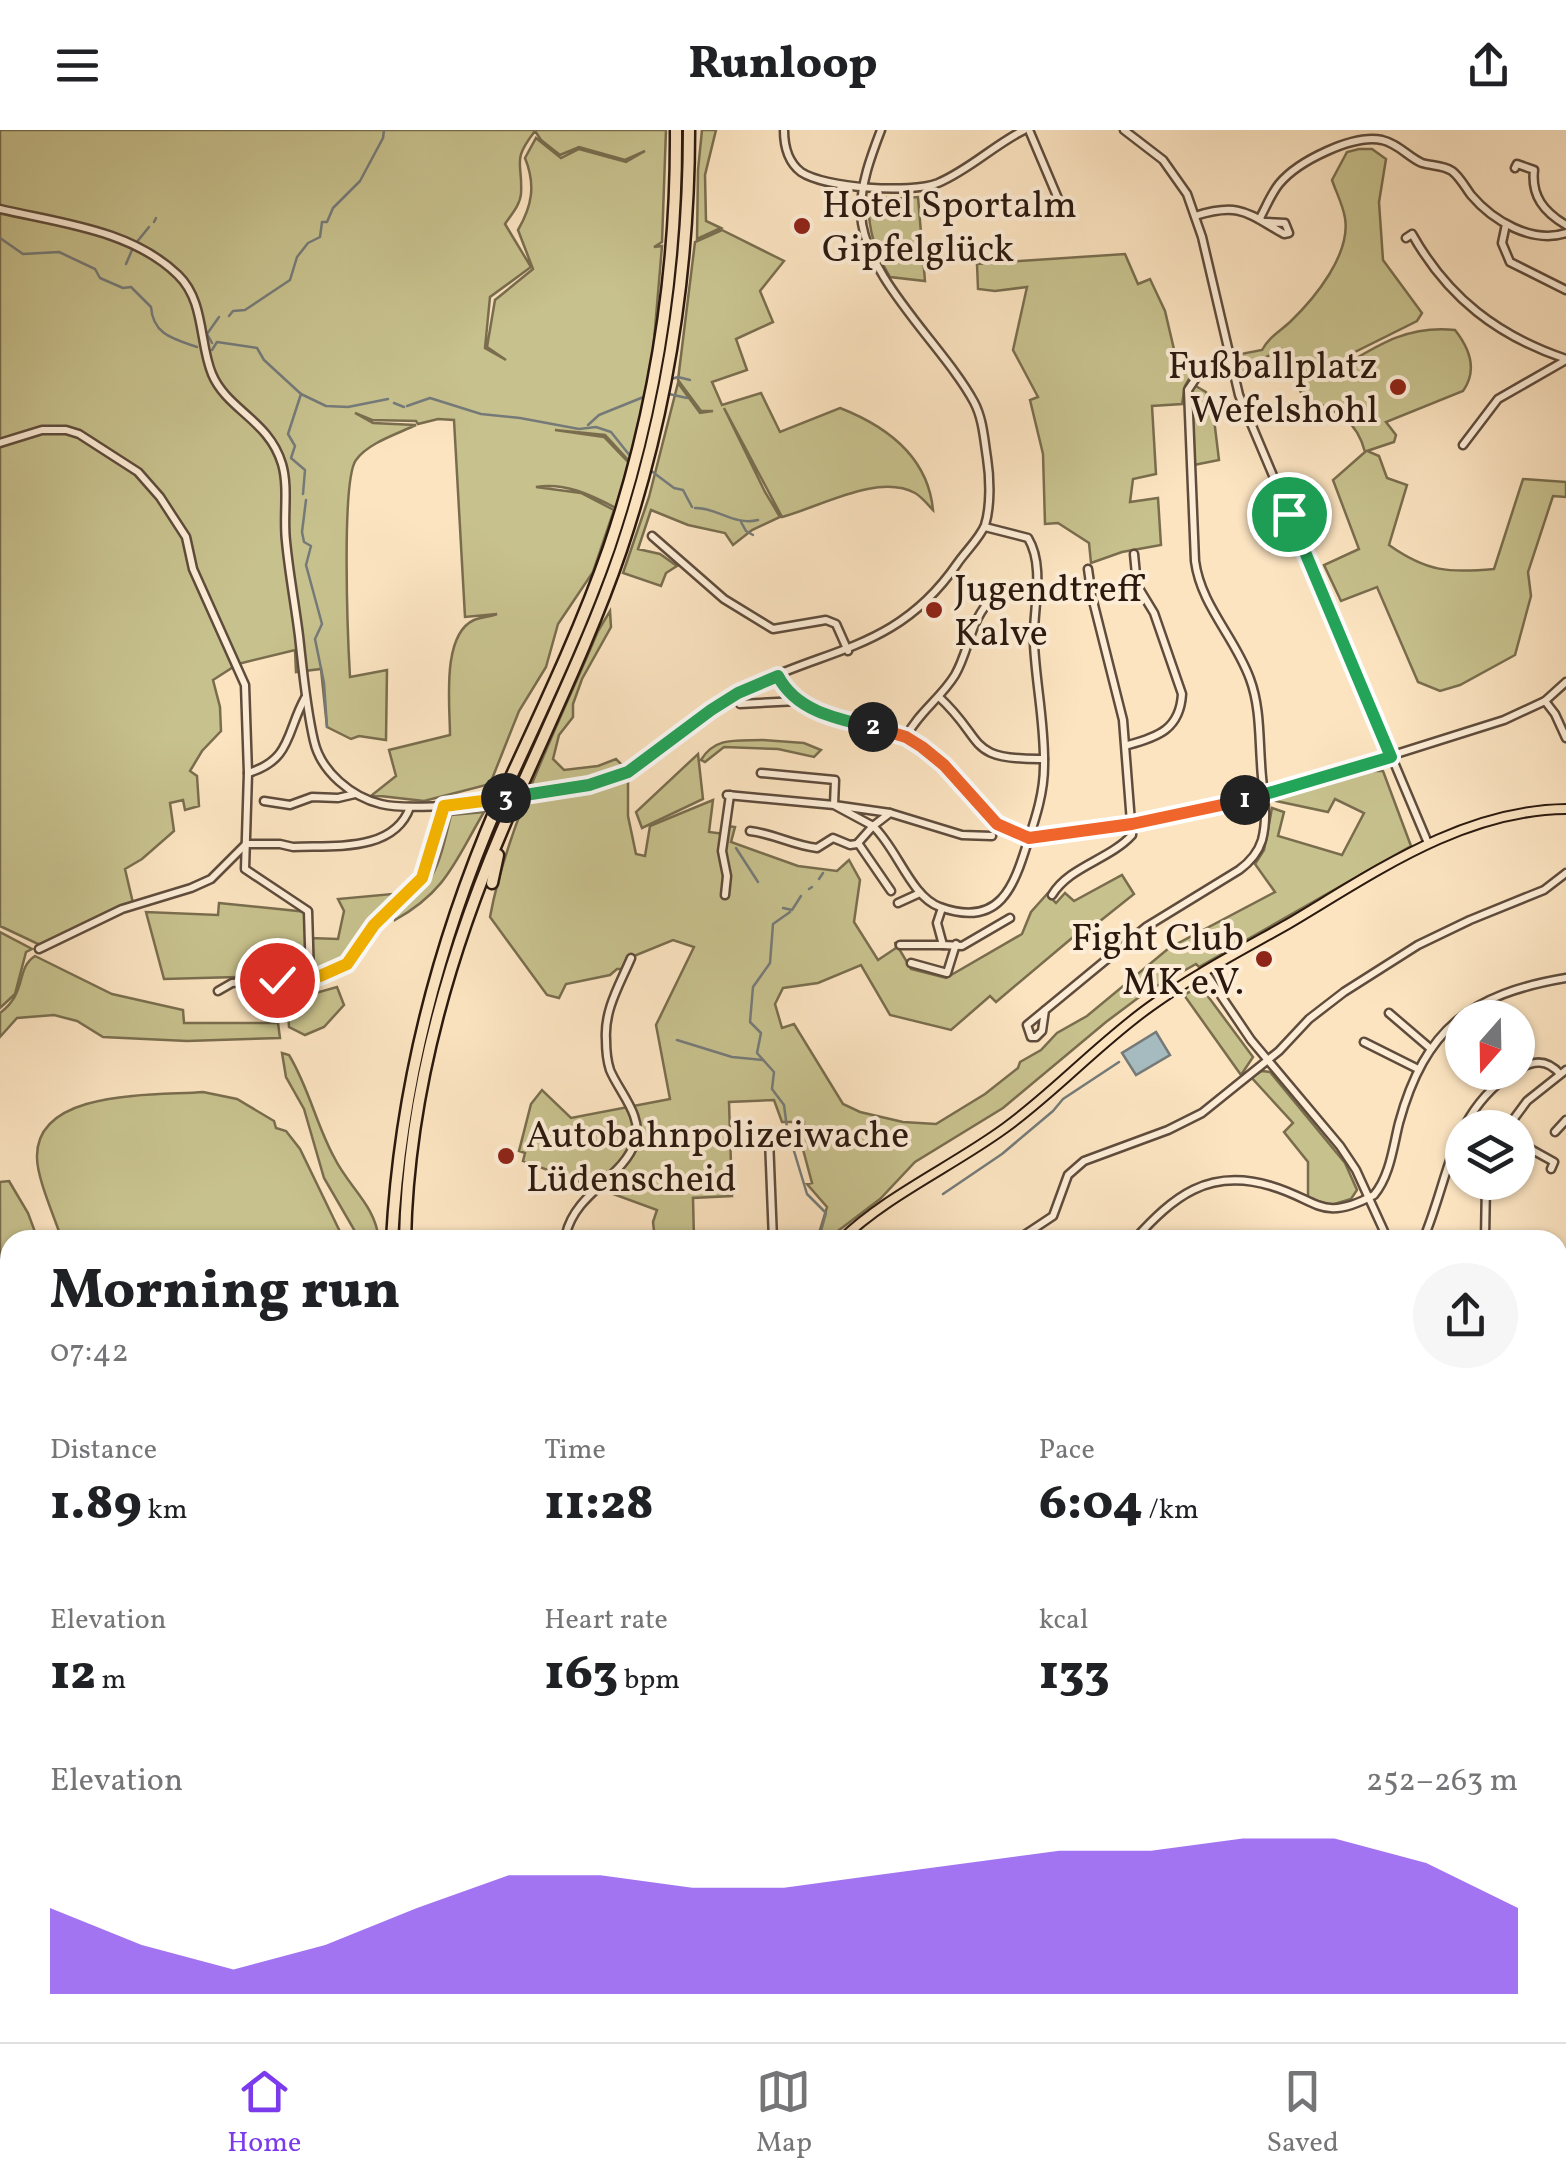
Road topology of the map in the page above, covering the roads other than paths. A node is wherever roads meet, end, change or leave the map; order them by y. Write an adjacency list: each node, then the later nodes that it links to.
1 (676, 130): 14 (highway)
2 (689, 130): 14 (highway)
3 (784, 130): 8 (street)
4 (881, 130): 8 (street)
5 (1027, 130): 8 (street); 10 (street)
6 (1124, 130): 11 (street)
7 (1515, 168): 13 (street)
8 (863, 186): 22 (street)
9 (0, 209): 31 (street)
10 (1065, 215)
11 (1195, 216): 12 (street); 18 (street)
12 (1506, 224): 15 (street); 17 (street)
13 (1566, 225)
14 (680, 228): 27 (highway)
15 (1566, 233)
16 (1406, 238): 19 (street)
17 (1566, 290)
18 (1231, 360): 39 (street); 44 (street)
19 (1566, 360): 21 (street)
20 (0, 443): 41 (street)
21 (1464, 445)
22 (985, 526): 26 (street); 28 (street)
23 (652, 536): 28 (street)
24 (1134, 554): 38 (street)
25 (1088, 569): 38 (street)
26 (1036, 597): 32 (street); 40 (street)
27 (590, 612): 51 (highway, bridge); 52 (highway, bridge)
28 (848, 650): 29 (street)
29 (778, 676): 33 (street); 46 (street)
30 (1566, 682): 34 (street)
31 (306, 697): 41 (street); 43 (street)
32 (939, 697): 36 (street); 40 (street)
33 (798, 701): 35 (street); 36 (street)
34 (1545, 701): 37 (street); 39 (street)
35 (740, 704)
36 (906, 737): 57 (street)
37 (1566, 738)
38 (1128, 745): 53 (street)
39 (1391, 757): 44 (street); 60 (street)
40 (1044, 759): 57 (street)
41 (248, 773): 59 (street)
42 (761, 773): 47 (street)
43 (356, 794): 45 (street); 48 (street)
44 (1266, 795): 53 (street); 81 (street)
45 (264, 801)
46 (444, 806): 48 (street); 78 (street)
47 (834, 806): 50 (street); 54 (street); 66 (street)
48 (410, 807): 59 (street)
49 (1566, 809): 60 (main road)
50 (890, 813): 54 (street); 56 (street)
51 (492, 818): 61 (highway); 98 (highway)
52 (505, 823): 63 (highway); 99 (highway)
53 (1132, 824): 57 (street); 67 (street)
54 (872, 826): 58 (street); 65 (street)
55 (750, 831): 58 (street)
56 (992, 836)
57 (1029, 838): 69 (street)
58 (858, 842): 64 (street)
59 (246, 844): 74 (street); 78 (street)
60 (1428, 844): 77 (main road)
61 (465, 872)
62 (1566, 873): 85 (street)
63 (492, 883)
64 (891, 891)
65 (920, 893): 68 (street); 69 (street)
66 (726, 895)
67 (1052, 895)
68 (898, 902)
69 (942, 908): 72 (street)
70 (1010, 918): 71 (street)
71 (956, 944): 72 (street); 76 (street)
72 (943, 945): 73 (street)
73 (900, 946)
74 (39, 950)
75 (631, 958): 100 (street)
76 (911, 962)
77 (1205, 972): 85 (street); 102 (main road)
78 (310, 978): 80 (street)
79 (1566, 978): 84 (street)
80 (218, 991)
81 (1045, 1010)
82 (1389, 1013): 84 (street)
83 (1364, 1042): 87 (street)
84 (1431, 1049): 87 (street)
85 (1268, 1060): 96 (street); 103 (street)
86 (1535, 1064): 88 (street)
87 (1418, 1069): 96 (street)
88 (1563, 1072): 90 (street)
89 (1493, 1090): 106 (street)
90 (1520, 1110)
91 (1566, 1120): 92 (street)
92 (1554, 1132)
93 (769, 1139): 101 (street)
94 (1535, 1151): 95 (street)
95 (1551, 1170)
96 (1370, 1198): 104 (street); 105 (street)
97 (1486, 1200): 107 (street)
98 (393, 1230)
99 (407, 1230)
100 (567, 1230)
101 (773, 1230)
102 (853, 1230)
103 (1032, 1230)
104 (1143, 1230)
105 (1384, 1230)
106 (1427, 1230)
107 (1485, 1230)

